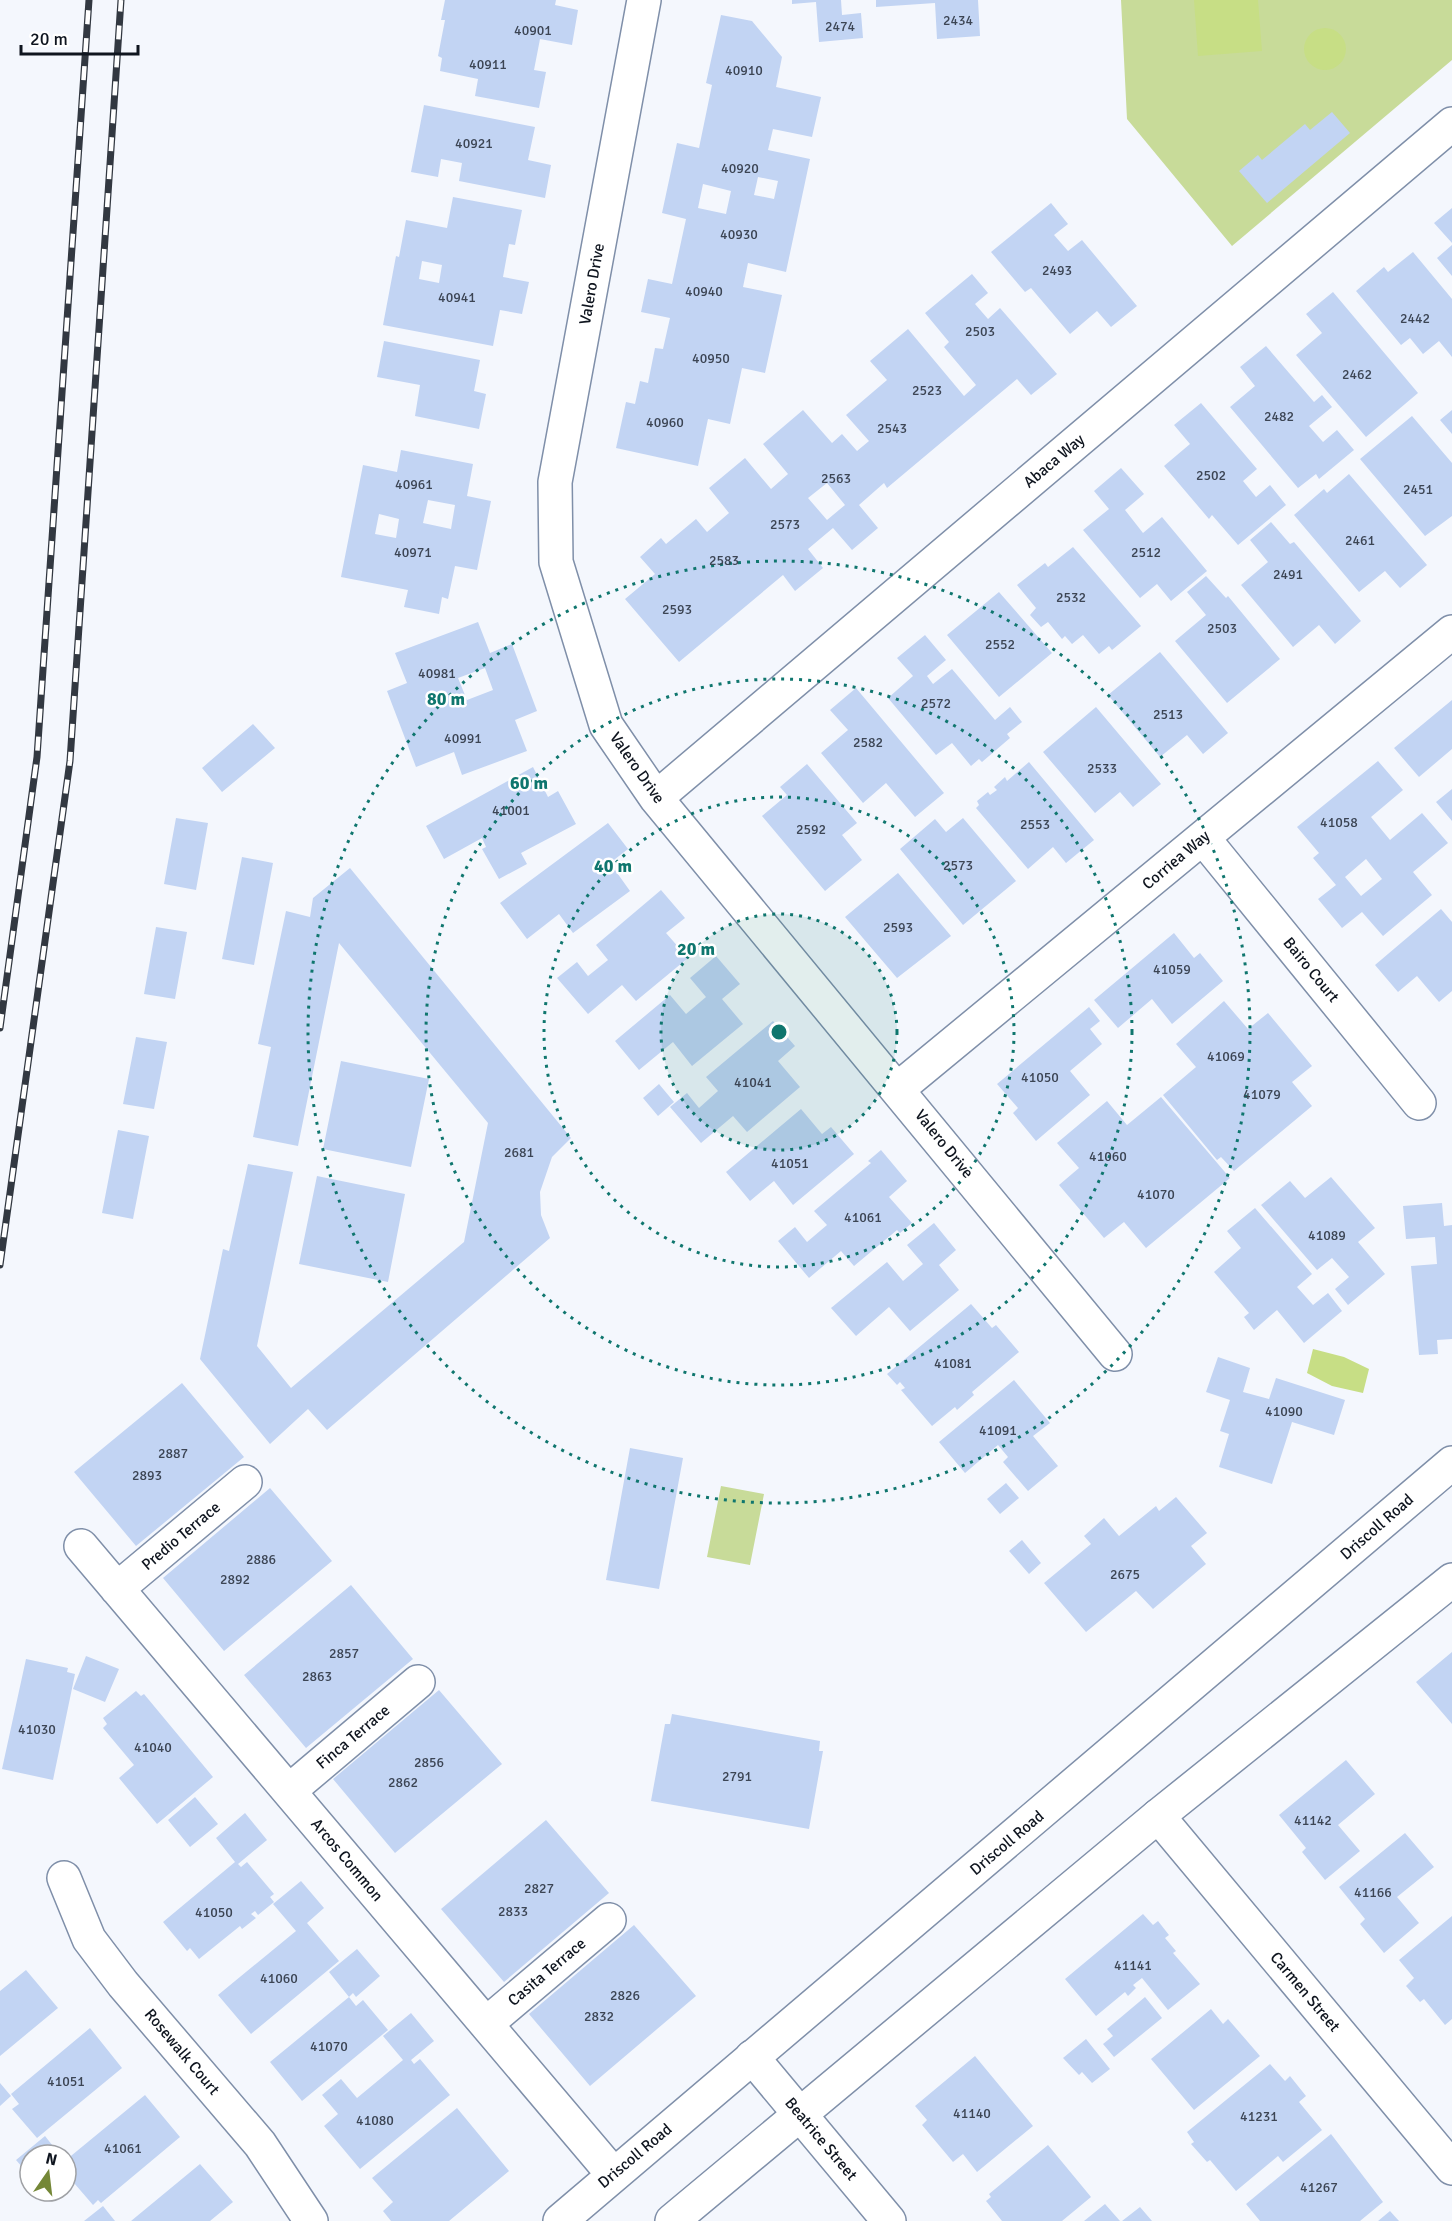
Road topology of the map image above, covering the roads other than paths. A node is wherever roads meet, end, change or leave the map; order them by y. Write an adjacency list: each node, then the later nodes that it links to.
1 (644, 0): 4 (street, Valero Drive)
2 (1452, 124): 4 (street, Abaca Way)
3 (1452, 632): 5 (street, Corriea Way)
4 (656, 798): 6 (street, Valero Drive)
5 (1203, 838): 6 (street, Corriea Way); 7 (street, Bairo Court)
6 (899, 1088): 8 (street, Valero Drive)
7 (1419, 1103)
8 (1115, 1354)
9 (1452, 1463): 20 (street, Driscoll Road)
10 (245, 1482): 13 (street, Predio Terrace)
11 (81, 1546): 13 (street, Arcos Common)
12 (1452, 1580): 16 (street)
13 (117, 1589): 15 (street, Arcos Common)
14 (418, 1682): 15 (street, Finca Terrace)
15 (288, 1791): 19 (street, Arcos Common)
16 (1158, 1816): 21 (street); 22 (street, Carmen Street)
17 (64, 1878): 24 (street, Rosewalk Court)
18 (609, 1920): 19 (street, Casita Terrace)
19 (486, 2024): 23 (street, Arcos Common)
20 (752, 2057): 21 (street, Beatrice Street); 23 (street, Driscoll Road)
21 (800, 2115): 26 (street); 27 (street, Beatrice Street)
22 (1452, 2168)
23 (613, 2174): 25 (street, Driscoll Road)
24 (311, 2221)
25 (560, 2221)
26 (672, 2221)
27 (889, 2221)

